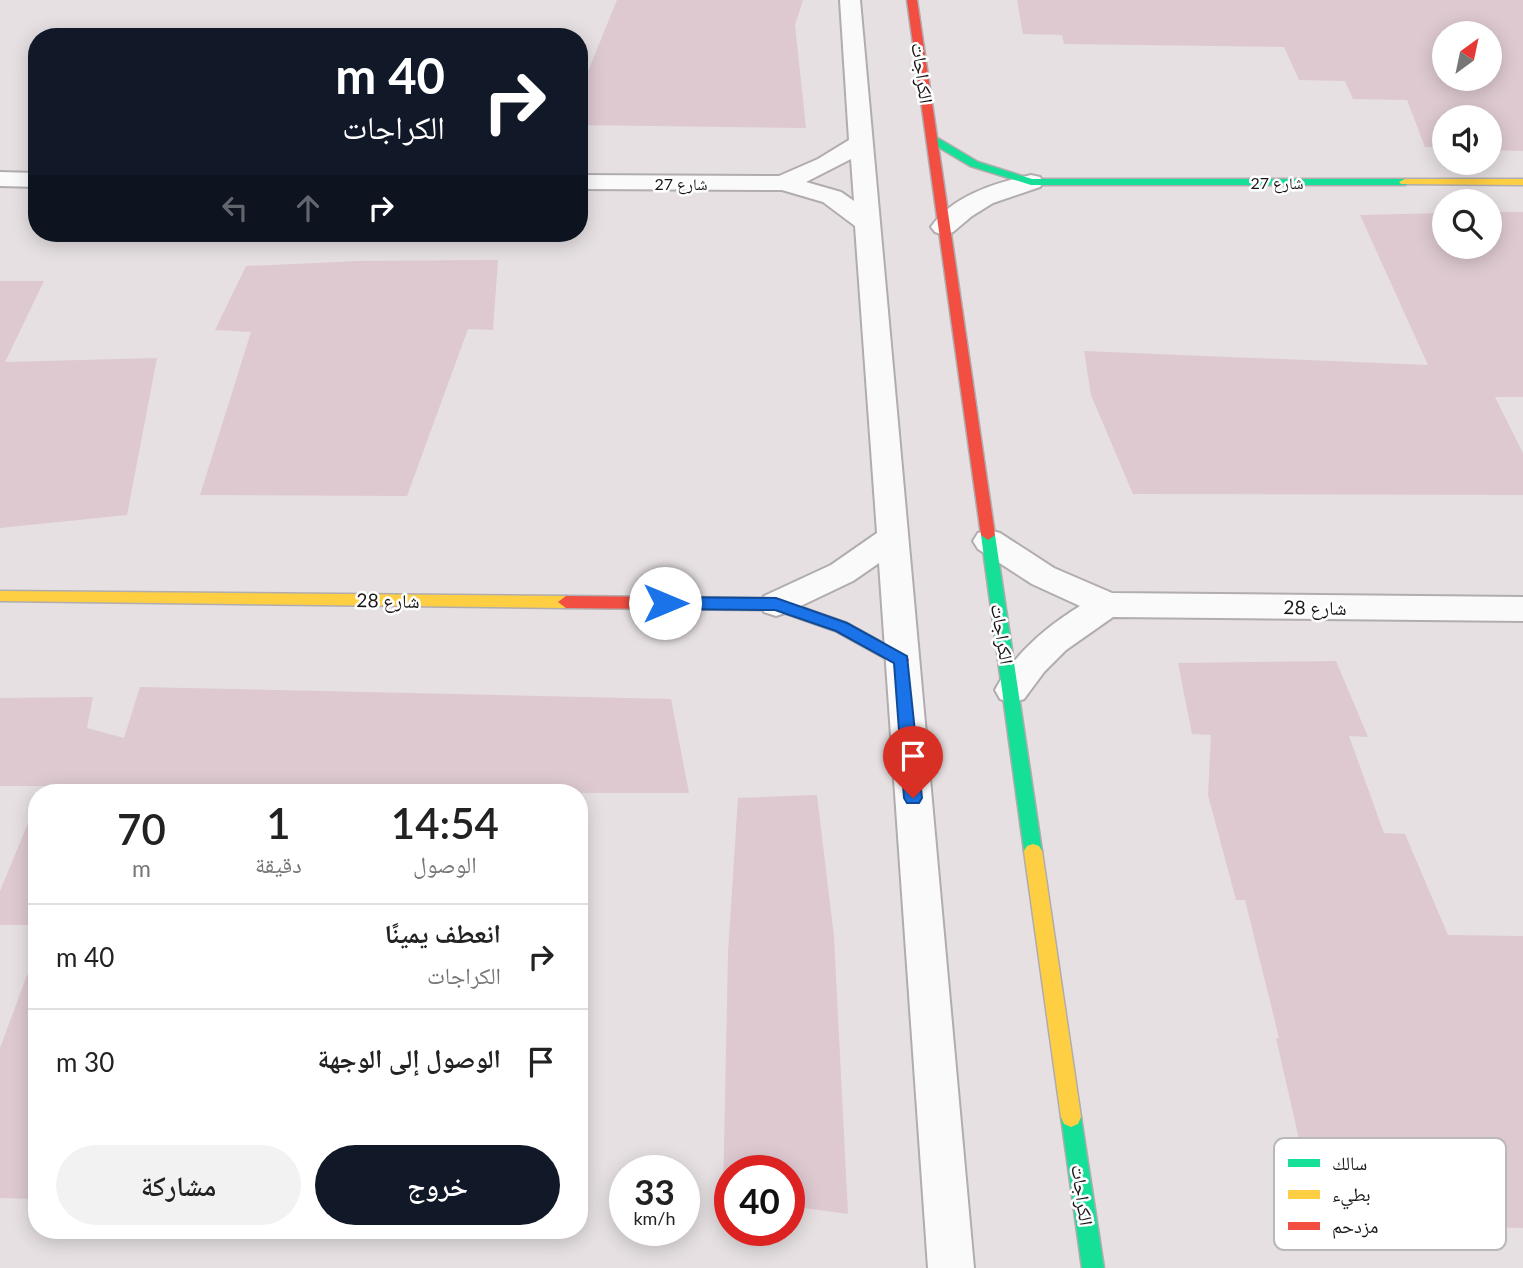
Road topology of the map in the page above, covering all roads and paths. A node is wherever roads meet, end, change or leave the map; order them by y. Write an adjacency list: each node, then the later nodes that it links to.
1 (850, 0): 4 (street)
2 (912, 0): 3 (street, الكراجات)
3 (932, 139): 8 (street, شارع 27); 12 (street, الكراجات)
4 (862, 142): 9 (street, شارع 27); 11 (street)
5 (0, 179): 6 (street)
6 (28, 180)
7 (588, 182): 9 (street, شارع 27)
8 (1031, 182): 10 (street, شارع 27); 12 (street, شارع 27)
9 (783, 183): 11 (street, شارع 27)
10 (1523, 183)
11 (866, 222): 13 (street)
12 (944, 227): 14 (street, الكراجات)
13 (894, 536): 16 (street, شارع 28); 19 (street)
14 (989, 541): 17 (street, شارع 28); 20 (street, الكراجات)
15 (0, 596): 16 (street, شارع 28)
16 (776, 604): 19 (street, شارع 28)
17 (1108, 605): 18 (street, شارع 28); 20 (street, شارع 28)
18 (1523, 609)
19 (901, 660): 21 (street)
20 (1012, 690): 22 (street, الكراجات)
21 (951, 1268)
22 (1093, 1268)

